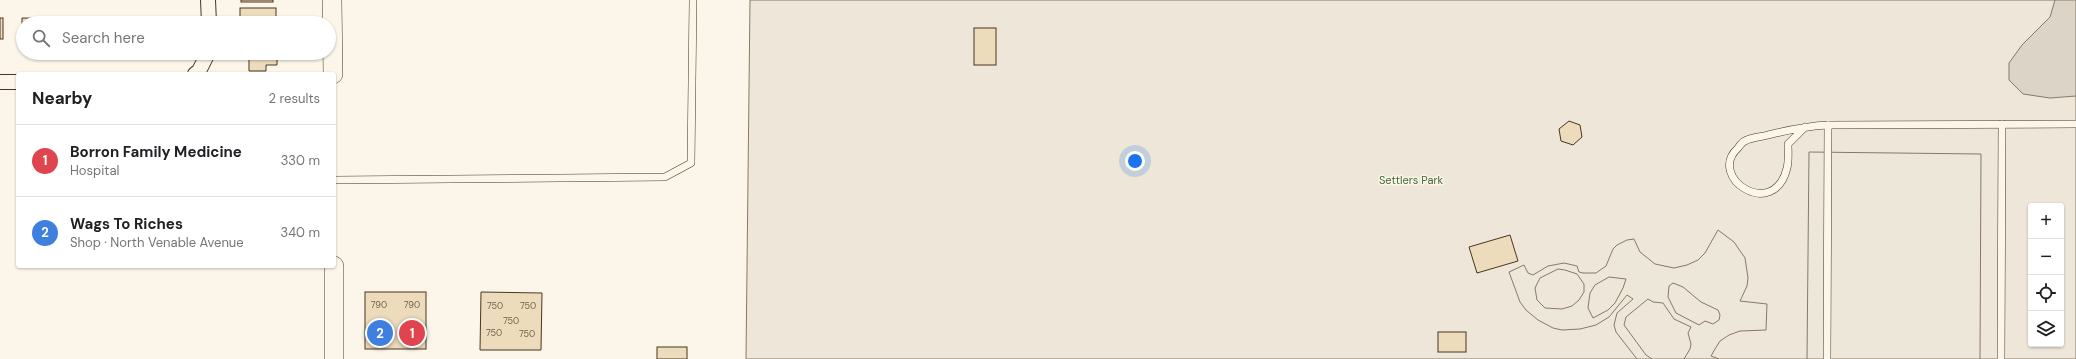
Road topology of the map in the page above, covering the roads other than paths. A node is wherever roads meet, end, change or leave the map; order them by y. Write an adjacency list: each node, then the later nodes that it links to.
1 (208, 0): 4 (street)
2 (332, 0): 5 (street)
3 (693, 1): 16 (lane)
4 (209, 16)
5 (332, 16)
6 (204, 60): 8 (street)
7 (333, 60): 9 (street)
8 (197, 72)
9 (333, 72)
10 (0, 82): 11 (street)
11 (16, 82)
12 (2002, 124): 13 (lane); 14 (lane); 20 (lane)
13 (2076, 124)
14 (1828, 125): 15 (lane); 19 (lane)
15 (1805, 126): 15 (lane)
16 (336, 180)
17 (334, 268): 18 (street)
18 (334, 359)
19 (1827, 359)
20 (2001, 359)

